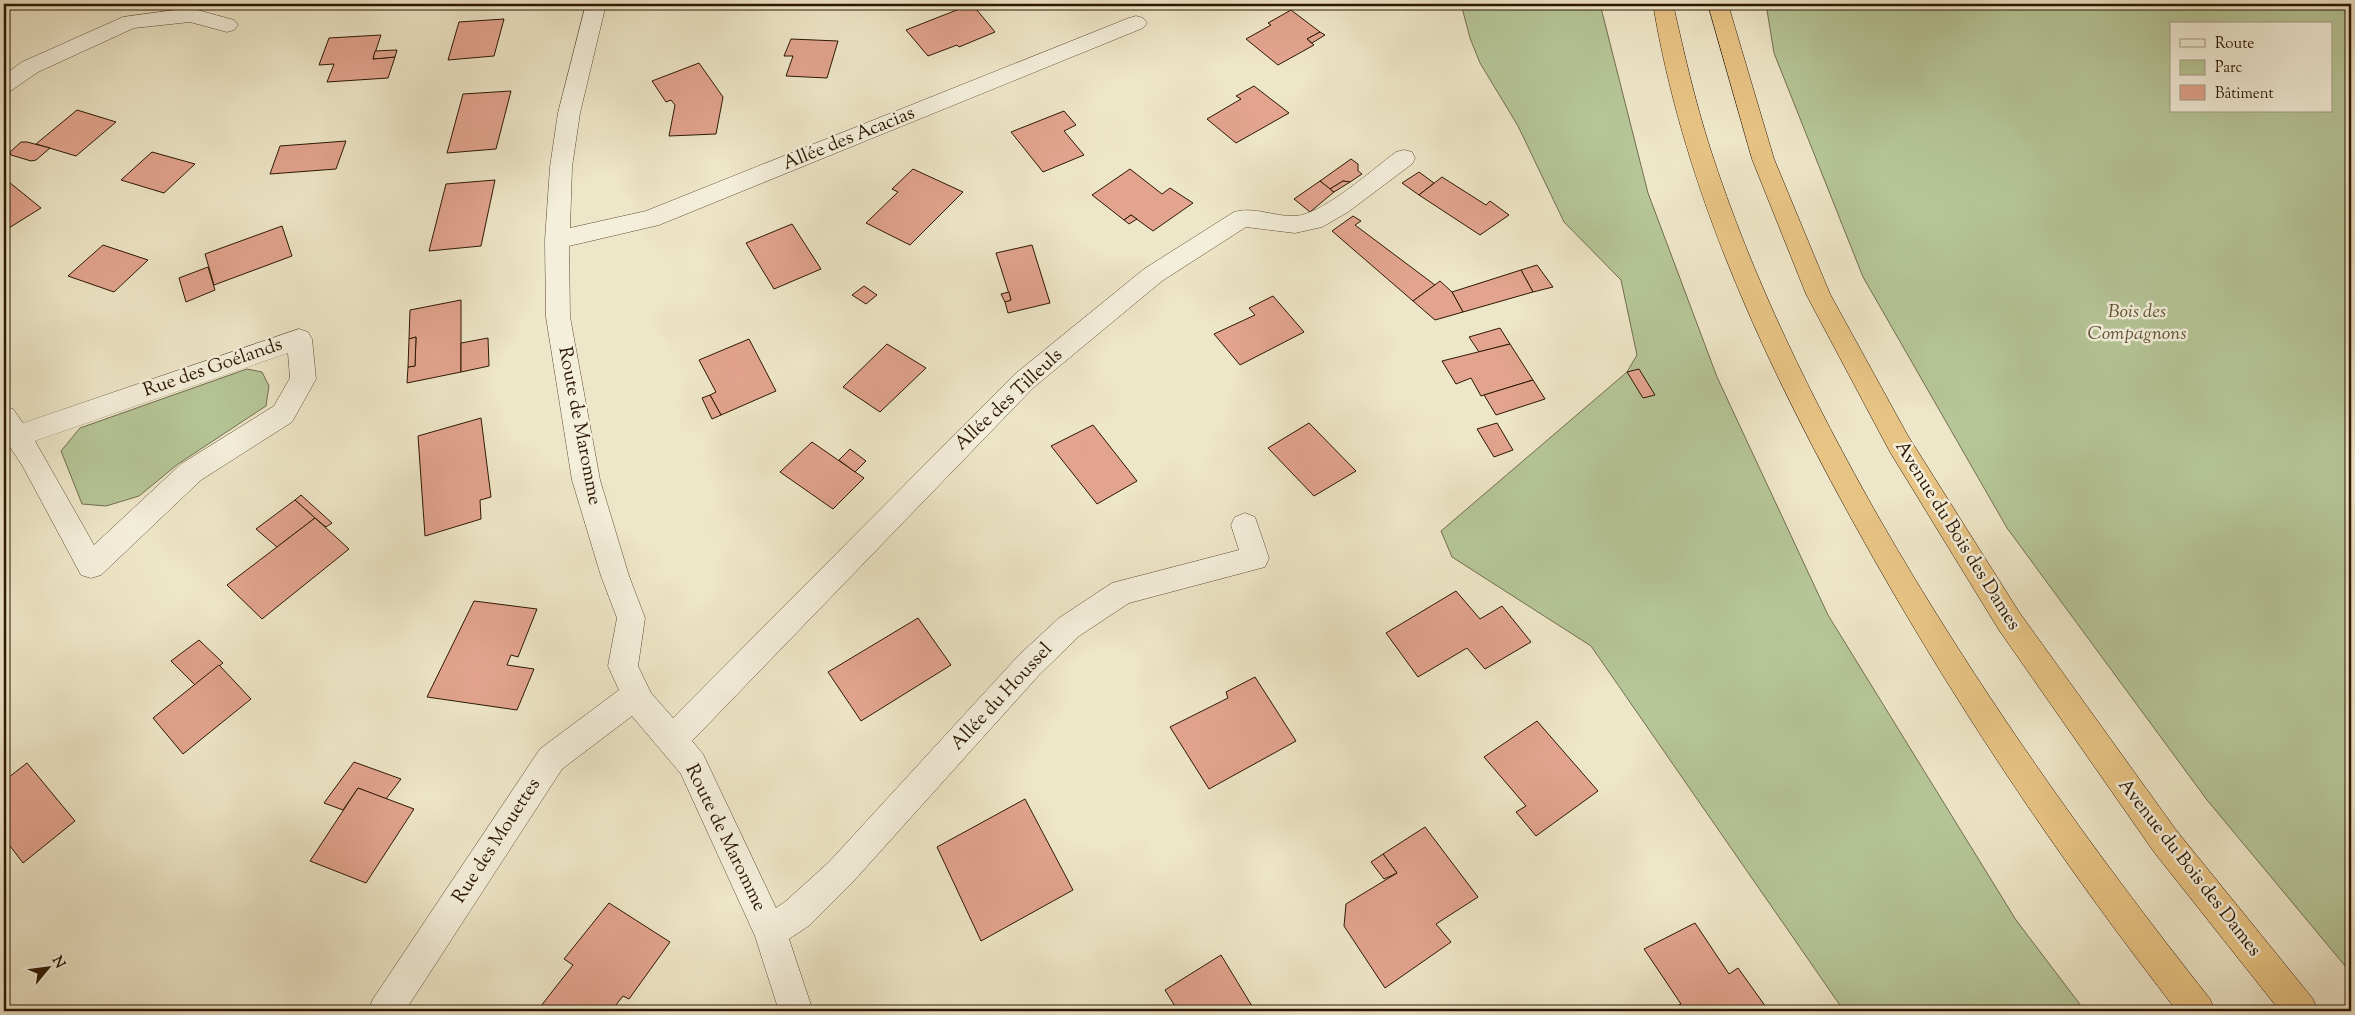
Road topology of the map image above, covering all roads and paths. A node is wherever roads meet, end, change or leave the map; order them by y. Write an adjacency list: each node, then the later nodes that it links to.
1 (596, 4): 10 (street, Route de Maromme)
2 (1663, 4): 18 (highway)
3 (1718, 4): 19 (highway, Avenue du Bois des Dames)
4 (1136, 23): 10 (street, Allée des Acacias)
5 (227, 25): 7 (street)
6 (4, 61): 7 (street)
7 (30, 67): 8 (street)
8 (4, 85)
9 (1404, 158): 14 (street, Allée des Tilleuls)
10 (557, 240): 13 (street, Route de Maromme)
11 (10, 426): 11 (street, Rue des Goélands)
12 (1244, 526): 15 (street, Allée du Houssel)
13 (636, 696): 14 (street, Route de Maromme); 16 (street, Rue des Mouettes)
14 (672, 740): 15 (street, Route de Maromme)
15 (770, 932): 17 (street, Route de Maromme)
16 (385, 1011)
17 (796, 1011)
18 (2198, 1011)
19 (2301, 1011)

